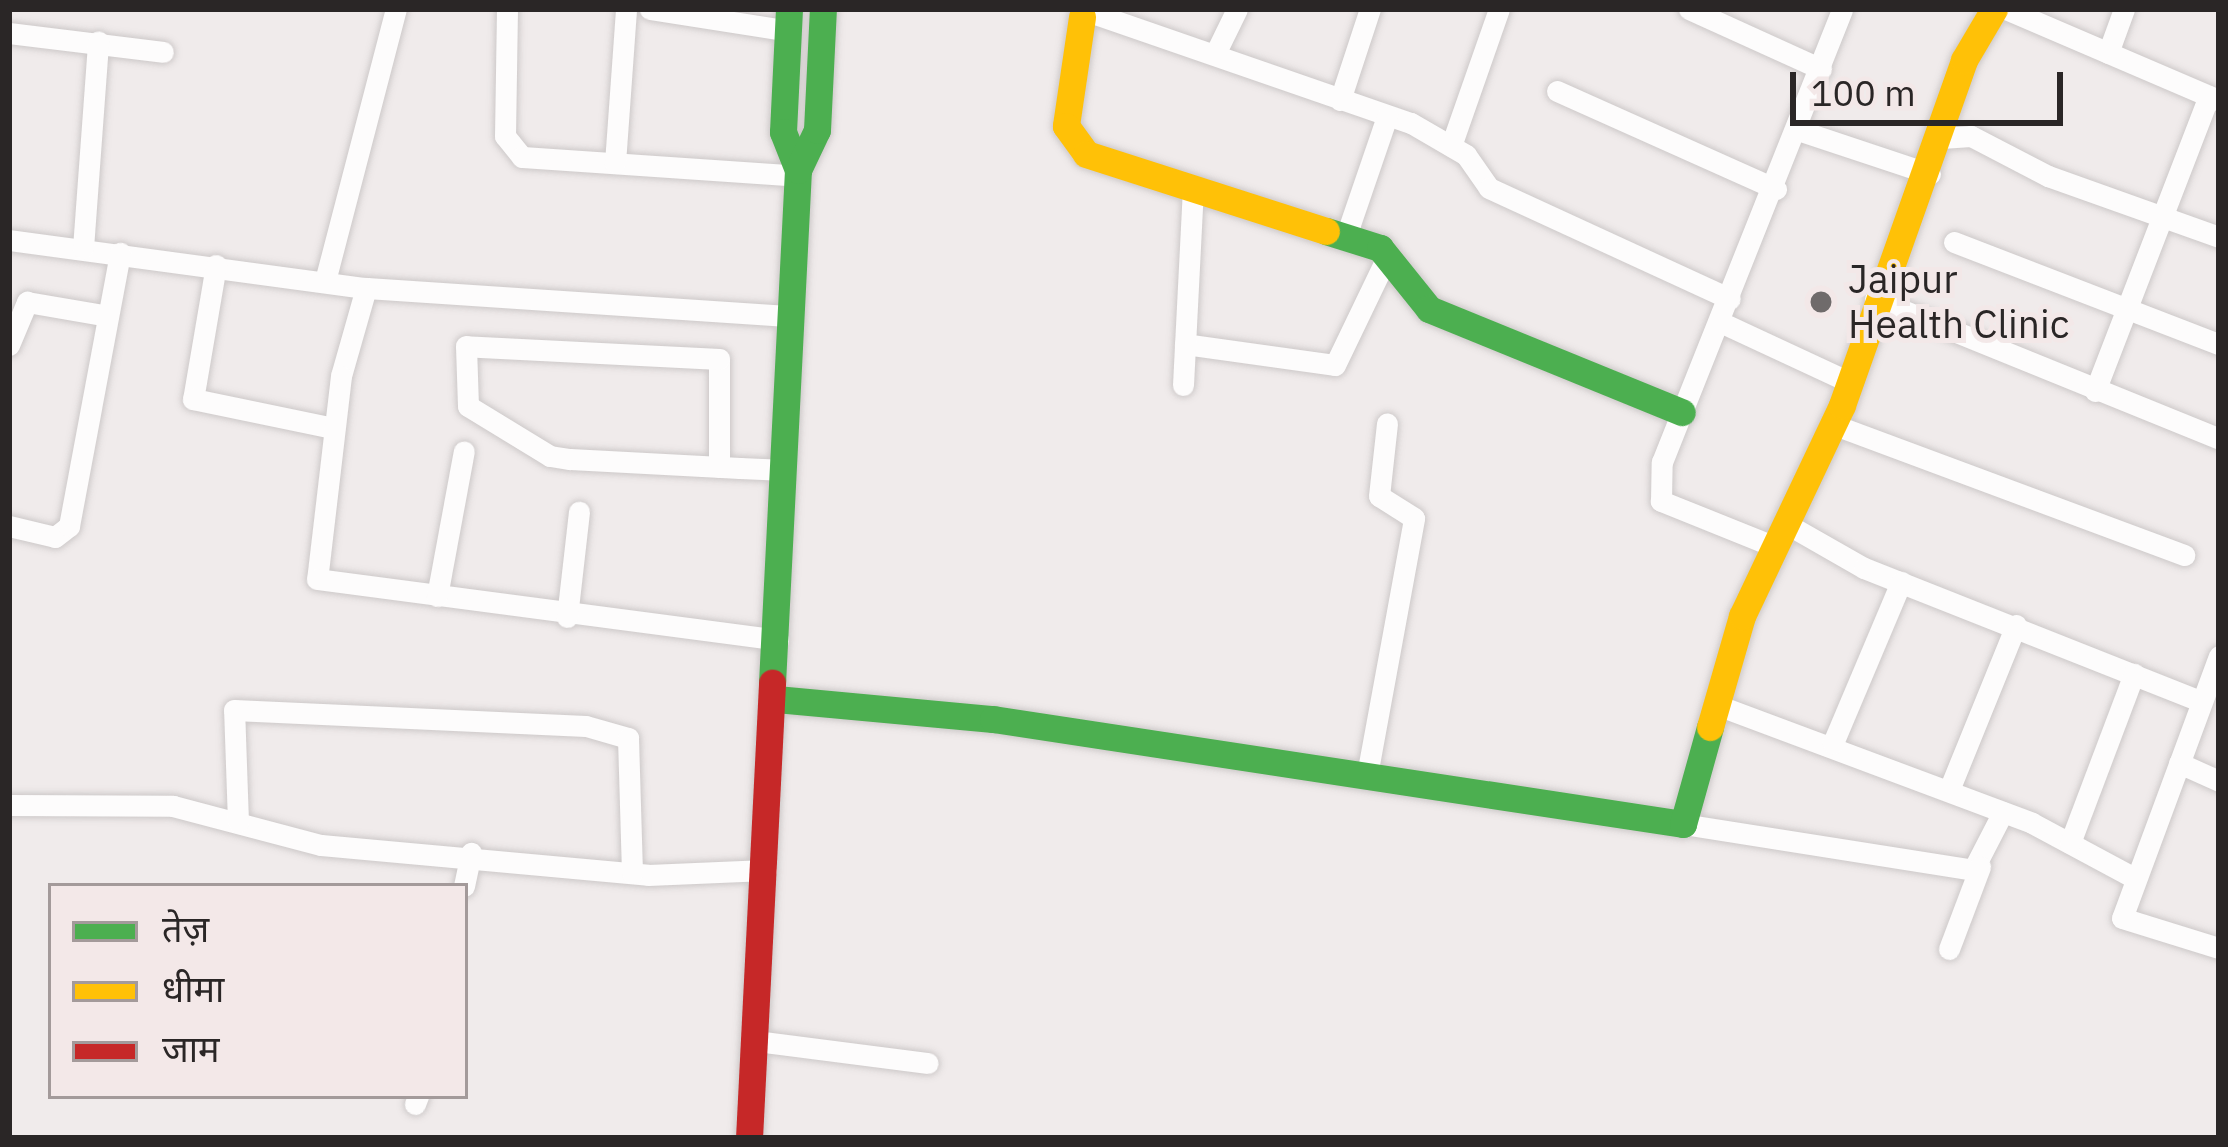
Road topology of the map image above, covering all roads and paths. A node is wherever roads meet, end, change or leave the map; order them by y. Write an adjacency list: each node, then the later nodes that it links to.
1 (396, 9): 43 (street)
2 (507, 9): 29 (street)
3 (626, 9): 29 (street)
4 (650, 9): 15 (street)
5 (823, 9): 30 (street)
6 (1237, 9): 19 (street)
7 (1370, 9): 24 (street)
8 (1499, 9): 28 (street)
9 (1689, 9): 21 (street)
10 (1842, 9): 21 (street)
11 (1994, 9): 27 (street)
12 (2006, 9): 20 (street)
13 (2124, 9): 20 (street)
14 (1081, 13): 19 (street); 32 (street)
15 (788, 15): 30 (street)
16 (9, 33): 17 (street)
17 (98, 41): 18 (street); 39 (street)
18 (163, 52)
19 (1216, 52): 24 (street)
20 (2108, 53): 23 (street)
21 (1821, 69): 26 (street)
22 (1557, 91): 33 (street)
23 (2214, 98): 34 (street)
24 (1340, 100): 25 (street)
25 (1387, 116): 28 (street); 36 (street)
26 (1798, 130): 31 (street); 33 (street)
27 (1941, 138): 31 (street); 34 (street)
28 (1451, 146): 46 (street)
29 (615, 163): 30 (street)
30 (798, 173): 49 (street)
31 (1930, 174): 45 (street)
32 (1192, 189): 36 (street); 51 (street)
33 (1776, 189): 46 (street)
34 (2163, 217): 35 (street); 47 (street)
35 (2219, 237)
36 (1345, 239): 41 (street)
37 (9, 240): 39 (street)
38 (1954, 242): 47 (street)
39 (83, 248): 40 (street)
40 (120, 253): 42 (street); 48 (street)
41 (1388, 255): 51 (street); 57 (street)
42 (216, 265): 43 (street); 60 (street)
43 (325, 281): 44 (street)
44 (366, 288): 49 (street); 60 (street)
45 (1875, 298): 54 (street); 56 (street)
46 (1730, 299): 50 (street)
47 (2128, 309): 52 (street); 56 (street)
48 (108, 316): 53 (street); 66 (street)
49 (792, 316): 64 (street)
50 (1720, 322): 54 (street); 57 (street)
51 (1185, 344): 55 (street)
52 (2219, 344)
53 (9, 345)
54 (1850, 382): 59 (street)
55 (1183, 385)
56 (2095, 391): 61 (street)
57 (1682, 412): 67 (street)
58 (1387, 423): 81 (street)
59 (1832, 424): 67 (street); 68 (street)
60 (333, 428): 70 (street)
61 (2219, 439)
62 (464, 451): 70 (street)
63 (718, 466): 63 (street); 64 (street)
64 (785, 470): 73 (street)
65 (579, 512): 71 (street)
66 (9, 526)
67 (1779, 535): 69 (street); 78 (street)
68 (2184, 555)
69 (1901, 582): 72 (street); 79 (street)
70 (437, 596): 71 (street)
71 (567, 617): 73 (street)
72 (2016, 625): 75 (street); 83 (street)
73 (778, 640): 76 (street)
74 (2219, 656): 77 (street)
75 (2134, 674): 77 (street); 88 (street)
76 (776, 699): 81 (street); 91 (street)
77 (2200, 701): 80 (street)
78 (1718, 705): 79 (street); 87 (street)
79 (1833, 743): 83 (street)
80 (2179, 763): 82 (street); 93 (street)
81 (1366, 775): 87 (street)
82 (2219, 781)
83 (1949, 790): 85 (street)
84 (9, 806): 86 (street)
85 (2003, 812): 88 (street); 90 (street)
86 (238, 822): 89 (street); 92 (street)
87 (1683, 824): 90 (street)
88 (2070, 843): 93 (street)
89 (470, 853): 92 (street); 94 (street)
90 (1981, 867): 95 (street)
91 (766, 870): 92 (street); 97 (street)
92 (632, 873)
93 (2132, 876): 96 (street)
94 (465, 883)
95 (1949, 949)
96 (2219, 949)
97 (756, 1041): 98 (street); 99 (street)
98 (928, 1063)
99 (749, 1138)

